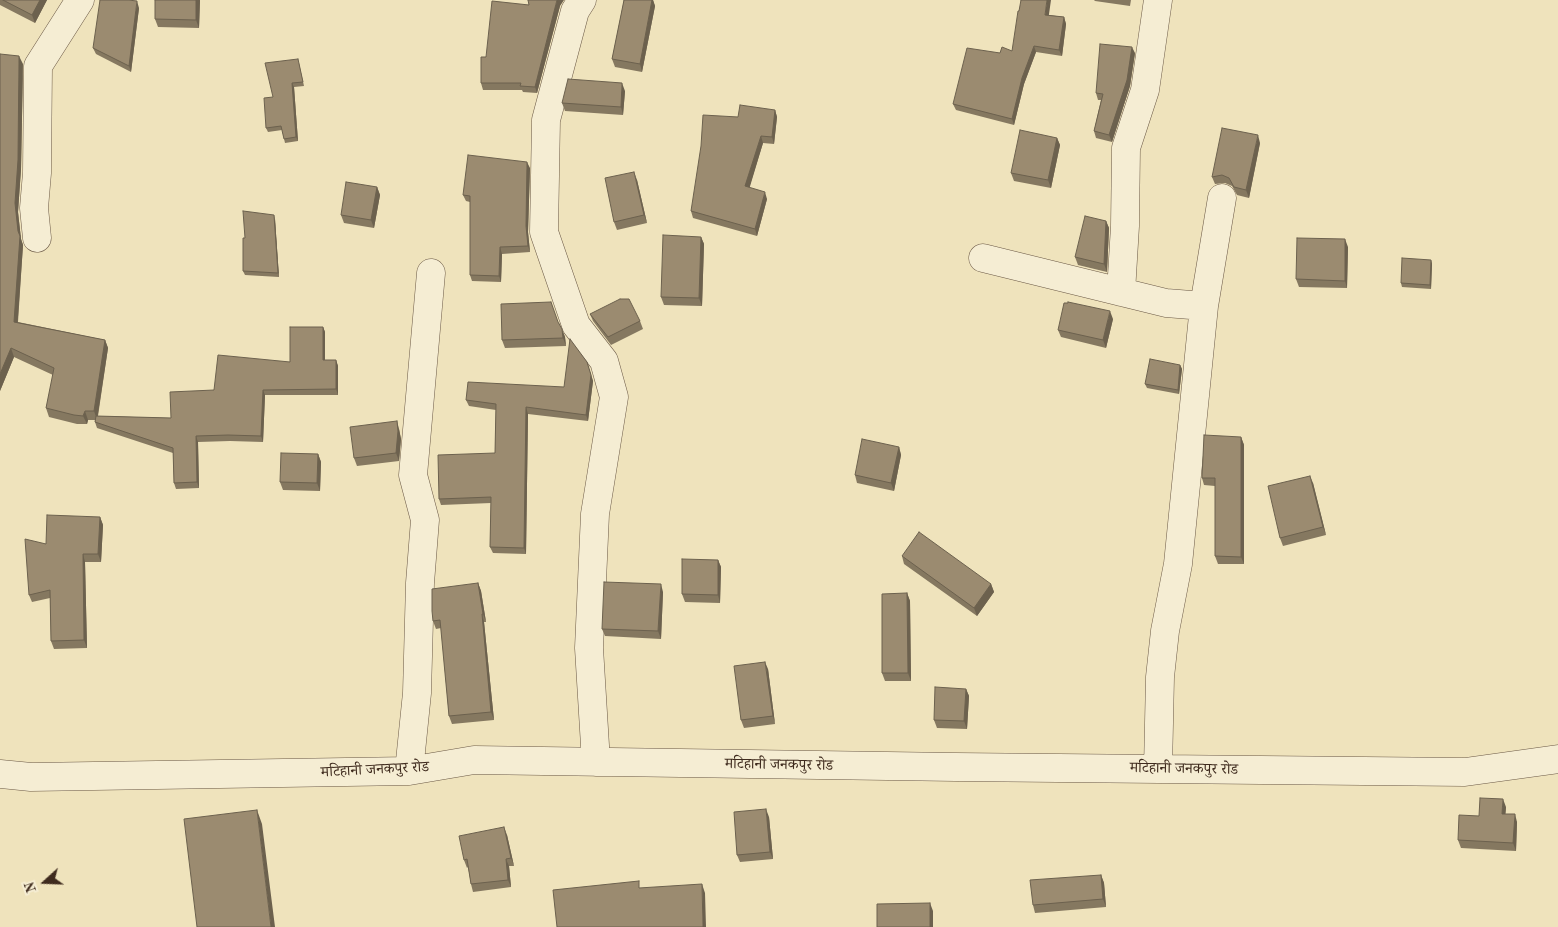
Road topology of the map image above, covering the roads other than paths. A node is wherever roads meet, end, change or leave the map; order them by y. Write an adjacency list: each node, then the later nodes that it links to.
1 (80, 0): 5 (street)
2 (582, 0): 11 (street)
3 (1158, 0): 8 (street)
4 (1222, 198): 9 (street)
5 (38, 238)
6 (983, 258): 8 (street)
7 (431, 273): 13 (street)
8 (1121, 292): 9 (street)
9 (1204, 306): 12 (street)
10 (1558, 759): 12 (street, मटिहानी जनकपुर रोड)
11 (596, 762): 12 (street, मटिहानी जनकपुर रोड); 13 (street, मटिहानी जनकपुर रोड)
12 (1158, 769)
13 (409, 771): 14 (street, मटिहानी जनकपुर रोड)
14 (0, 774)

